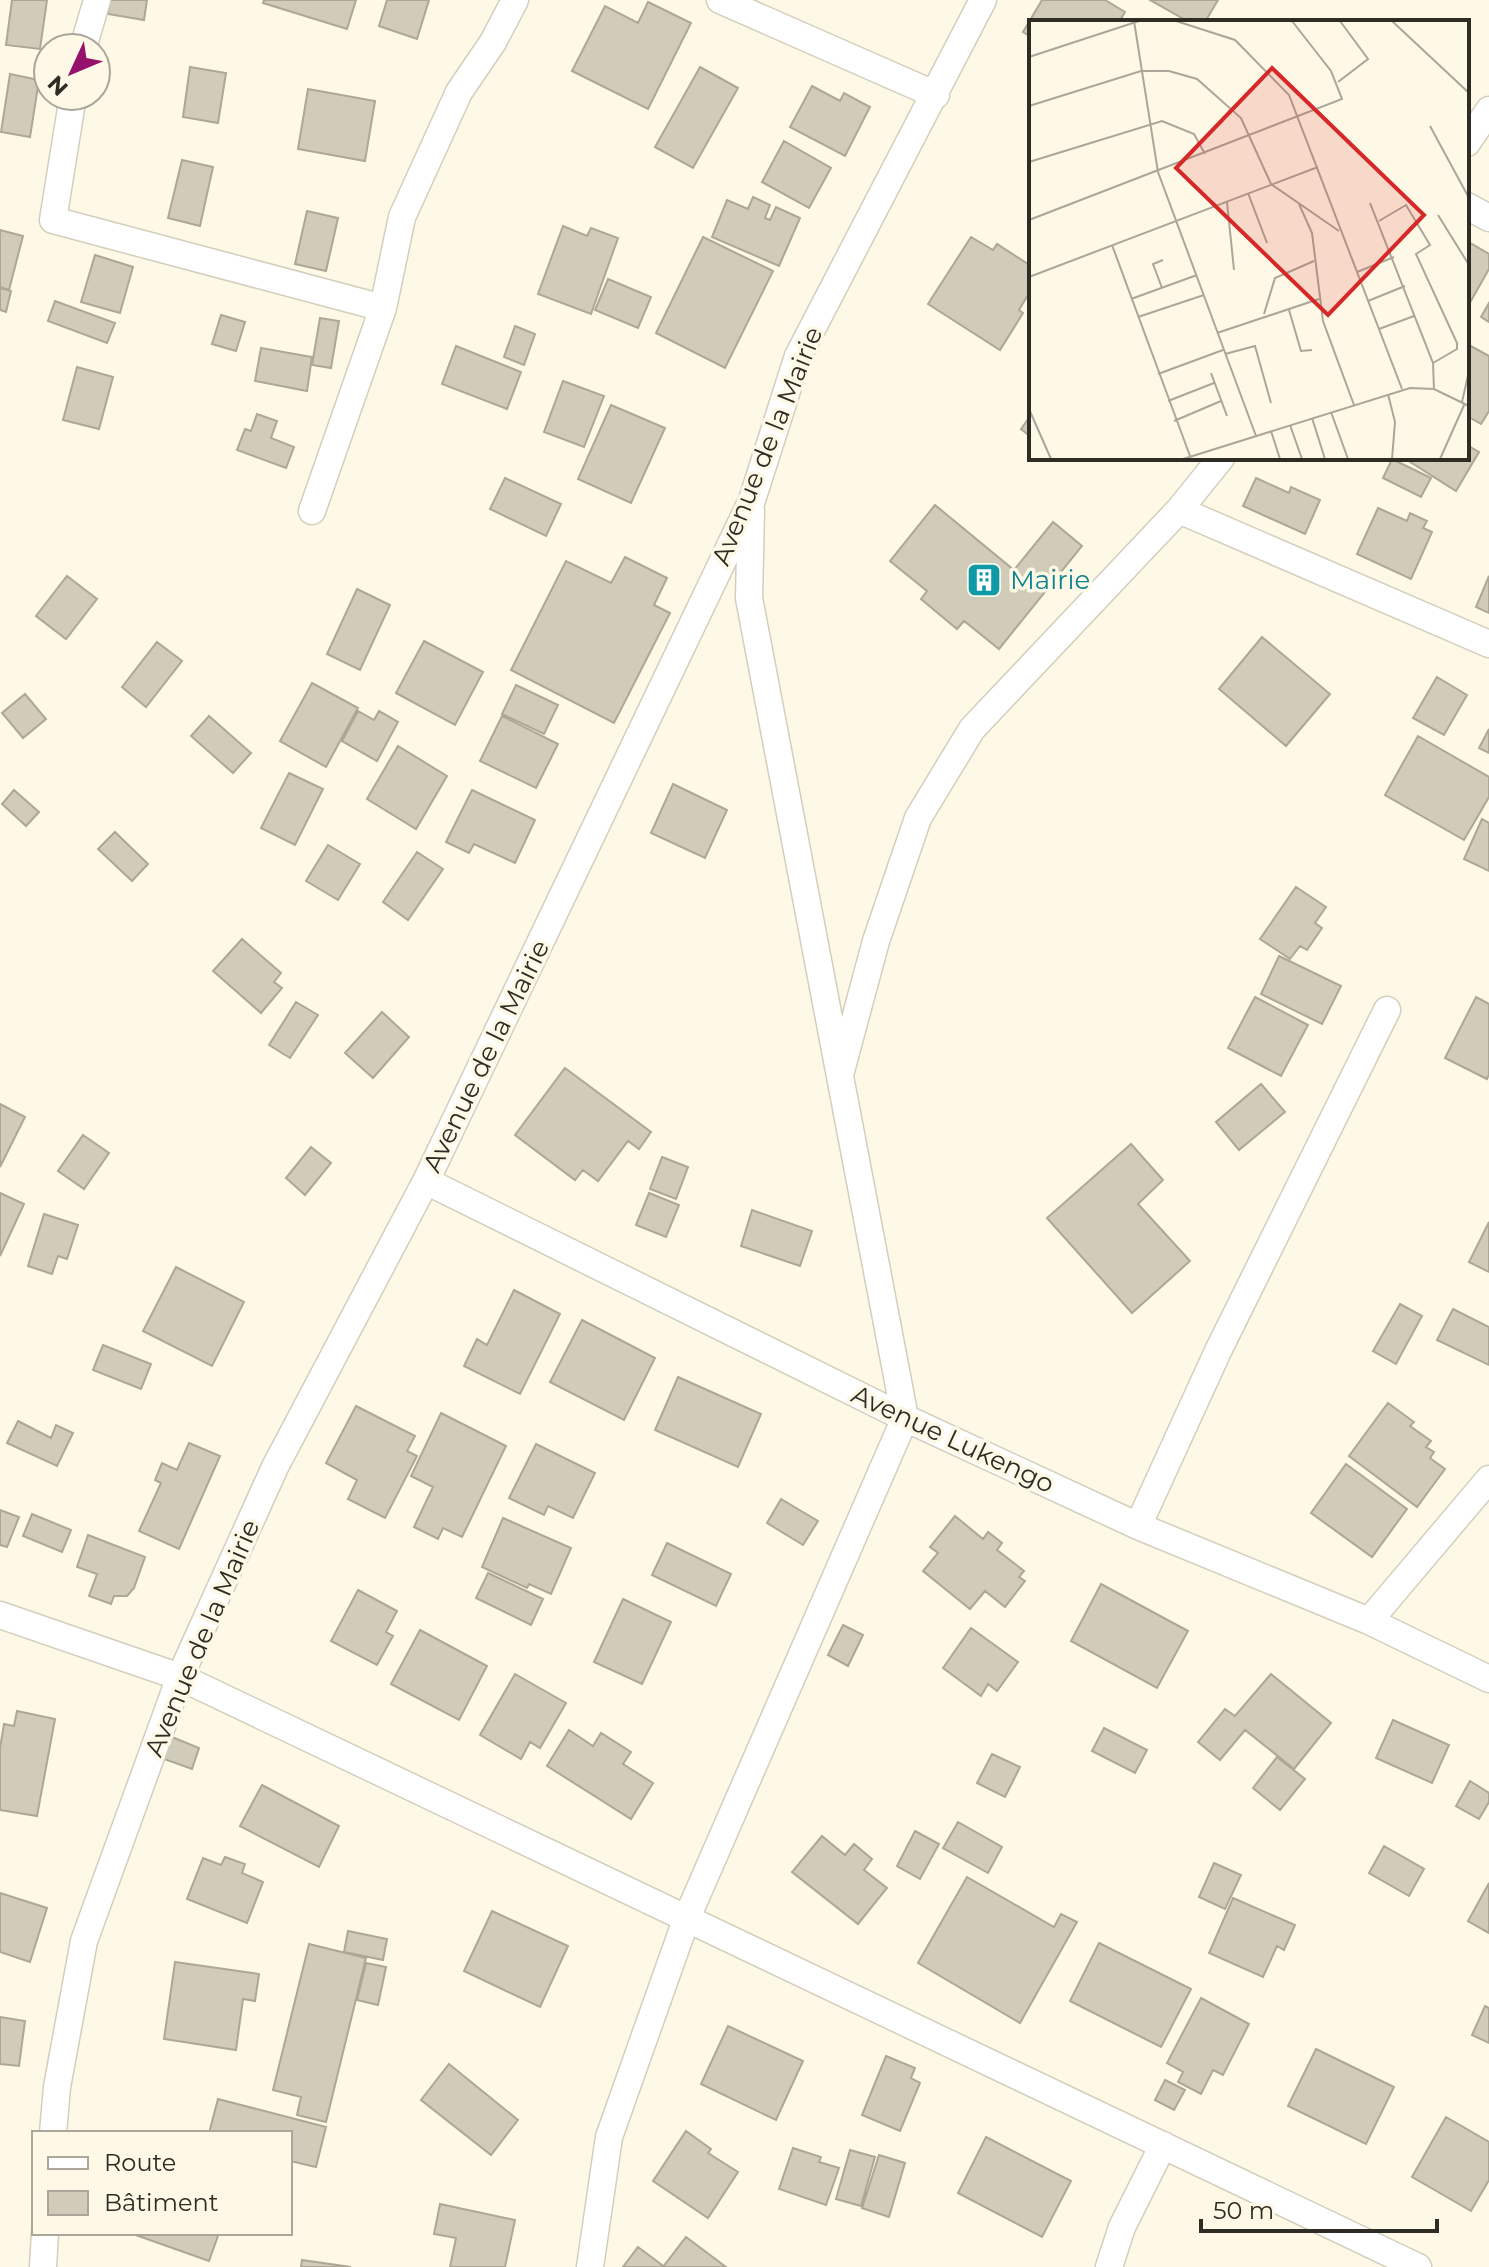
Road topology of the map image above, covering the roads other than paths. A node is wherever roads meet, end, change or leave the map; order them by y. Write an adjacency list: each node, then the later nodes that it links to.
1 (97, 0): 5 (street)
2 (515, 0): 12 (street)
3 (720, 0): 6 (street)
4 (983, 0): 6 (street, Avenue de la Mairie)
5 (88, 32)
6 (936, 95): 14 (street, Avenue de la Mairie)
7 (1489, 110): 9 (street)
8 (70, 112): 12 (street)
9 (1469, 140)
10 (1469, 207): 11 (street)
11 (1489, 218)
12 (383, 308): 16 (street)
13 (1219, 460): 15 (street)
14 (752, 500): 19 (street); 20 (street, Avenue de la Mairie)
15 (1179, 510): 17 (street); 19 (street)
16 (312, 511)
17 (1489, 644)
18 (1387, 1010): 23 (street)
19 (839, 1079): 21 (street)
20 (426, 1181): 21 (street, Avenue Lukengo); 26 (street, Avenue de la Mairie)
21 (905, 1418): 23 (street, Avenue Lukengo); 28 (street)
22 (1489, 1479): 25 (street)
23 (1138, 1526): 25 (street, Avenue Lukengo)
24 (0, 1615): 26 (street)
25 (1369, 1621): 27 (street, Avenue Lukengo)
26 (180, 1677): 28 (street); 29 (street, Avenue de la Mairie)
27 (1489, 1679)
28 (686, 1920): 30 (street); 33 (street)
29 (53, 2131)
30 (1163, 2145): 34 (street); 35 (street)
31 (45, 2235): 32 (street)
32 (43, 2267)
33 (590, 2267)
34 (1109, 2267)
35 (1418, 2267)

